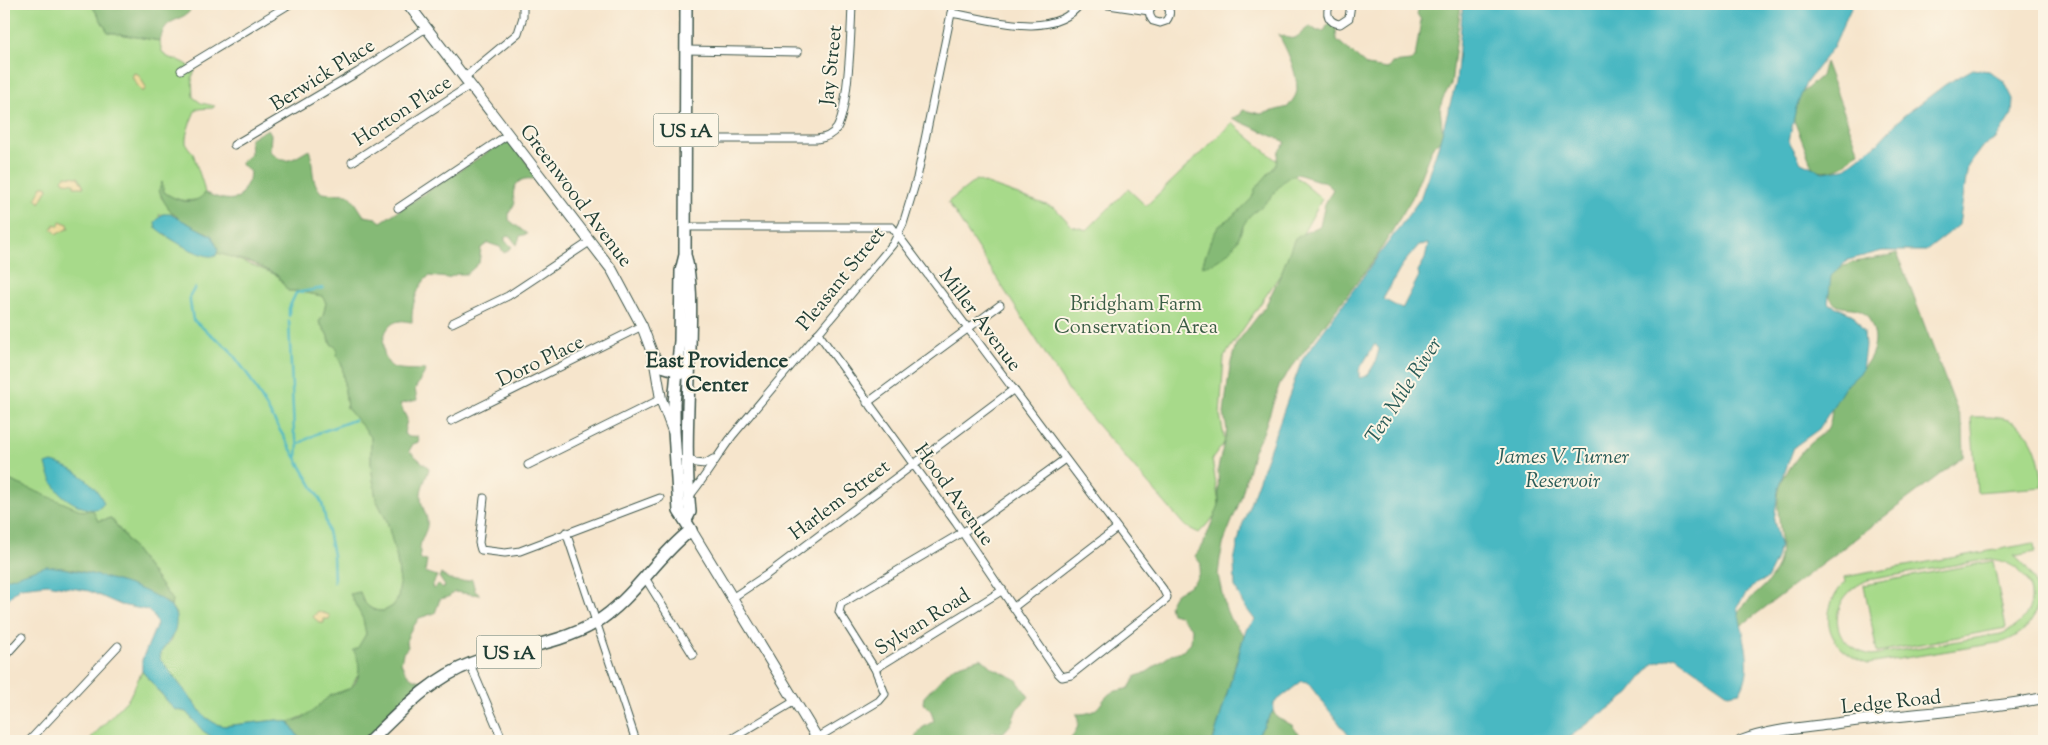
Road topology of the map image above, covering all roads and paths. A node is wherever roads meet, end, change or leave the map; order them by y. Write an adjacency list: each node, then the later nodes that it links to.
1 (290, 4): 18 (street)
2 (408, 4): 15 (street, Greenwood Avenue)
3 (523, 4): 19 (street, Horton Place)
4 (686, 4): 16 (main road, US 1A)
5 (852, 4): 21 (street, Jay Street)
6 (952, 4): 14 (street, Pleasant Street)
7 (1080, 4): 14 (street)
8 (1102, 4): 13 (street)
9 (1155, 4): 13 (street)
10 (1164, 4): 13 (street)
11 (1331, 4): 12 (street)
12 (1351, 4)
13 (1149, 11)
14 (951, 13): 26 (street, Pleasant Street)
15 (426, 28): 19 (street, Greenwood Avenue); 22 (street, Berwick Place)
16 (686, 50): 17 (street); 21 (main road, US 1A)
17 (798, 52)
18 (181, 70)
19 (467, 81): 20 (street, Greenwood Avenue); 23 (street, Horton Place)
20 (510, 134): 24 (street); 27 (street, Greenwood Avenue)
21 (686, 140): 25 (main road, US 1A)
22 (234, 145)
23 (352, 162)
24 (398, 208)
25 (686, 227): 26 (street); 34 (main road, US 1A)
26 (899, 233): 31 (street, Miller Avenue); 32 (street, Pleasant Street)
27 (591, 241): 29 (street); 30 (street, Greenwood Avenue)
28 (1000, 306): 31 (street)
29 (452, 324)
30 (642, 326): 33 (street, Greenwood Avenue); 38 (street, Doro Place)
31 (968, 328): 35 (street, Miller Avenue); 37 (street)
32 (818, 333): 37 (street, Hood Avenue); 40 (street, Pleasant Street)
33 (654, 358): 34 (main road); 36 (street, Greenwood Avenue)
34 (684, 372): 39 (main road, US 1A); 41 (main road, US 1A)
35 (1014, 389): 42 (street, Miller Avenue); 43 (street, Harlem Street)
36 (661, 399): 39 (street, Greenwood Avenue); 44 (street)
37 (867, 403): 43 (street, Hood Avenue)
38 (451, 421)
39 (674, 431): 48 (main road, US 1A)
40 (716, 457): 41 (street); 47 (street, Pleasant Street)
41 (688, 458): 47 (main road, US 1A)
42 (1065, 459): 49 (street, Miller Avenue); 50 (street)
43 (913, 463): 50 (street, Hood Avenue); 54 (street, Harlem Street)
44 (528, 465)
45 (484, 498): 51 (street)
46 (660, 498): 51 (street)
47 (688, 498): 48 (main road, US 1A)
48 (689, 525): 52 (main road, US 1A); 54 (street)
49 (1117, 528): 55 (street); 63 (street, Miller Avenue)
50 (962, 531): 53 (street, Hood Avenue); 62 (street)
51 (566, 532): 56 (street)
52 (644, 576): 56 (main road, US 1A); 59 (street)
53 (1003, 590): 55 (street, Hood Avenue); 62 (street, Sylvan Road)
54 (732, 598): 65 (street)
55 (1014, 607): 63 (street, Hood Avenue)
56 (597, 622): 61 (main road, US 1A); 70 (street)
57 (22, 637): 60 (street)
58 (118, 646): 67 (street)
59 (693, 655)
60 (4, 657)
61 (470, 664): 68 (main road, US 1A); 69 (street)
62 (874, 669): 66 (street, Sylvan Road)
63 (1062, 677)
64 (2044, 698): 72 (street, Ledge Road)
65 (794, 701): 66 (street); 71 (street)
66 (818, 739)
67 (29, 741)
68 (370, 741)
69 (503, 741)
70 (636, 741)
71 (728, 741)
72 (1742, 741)

